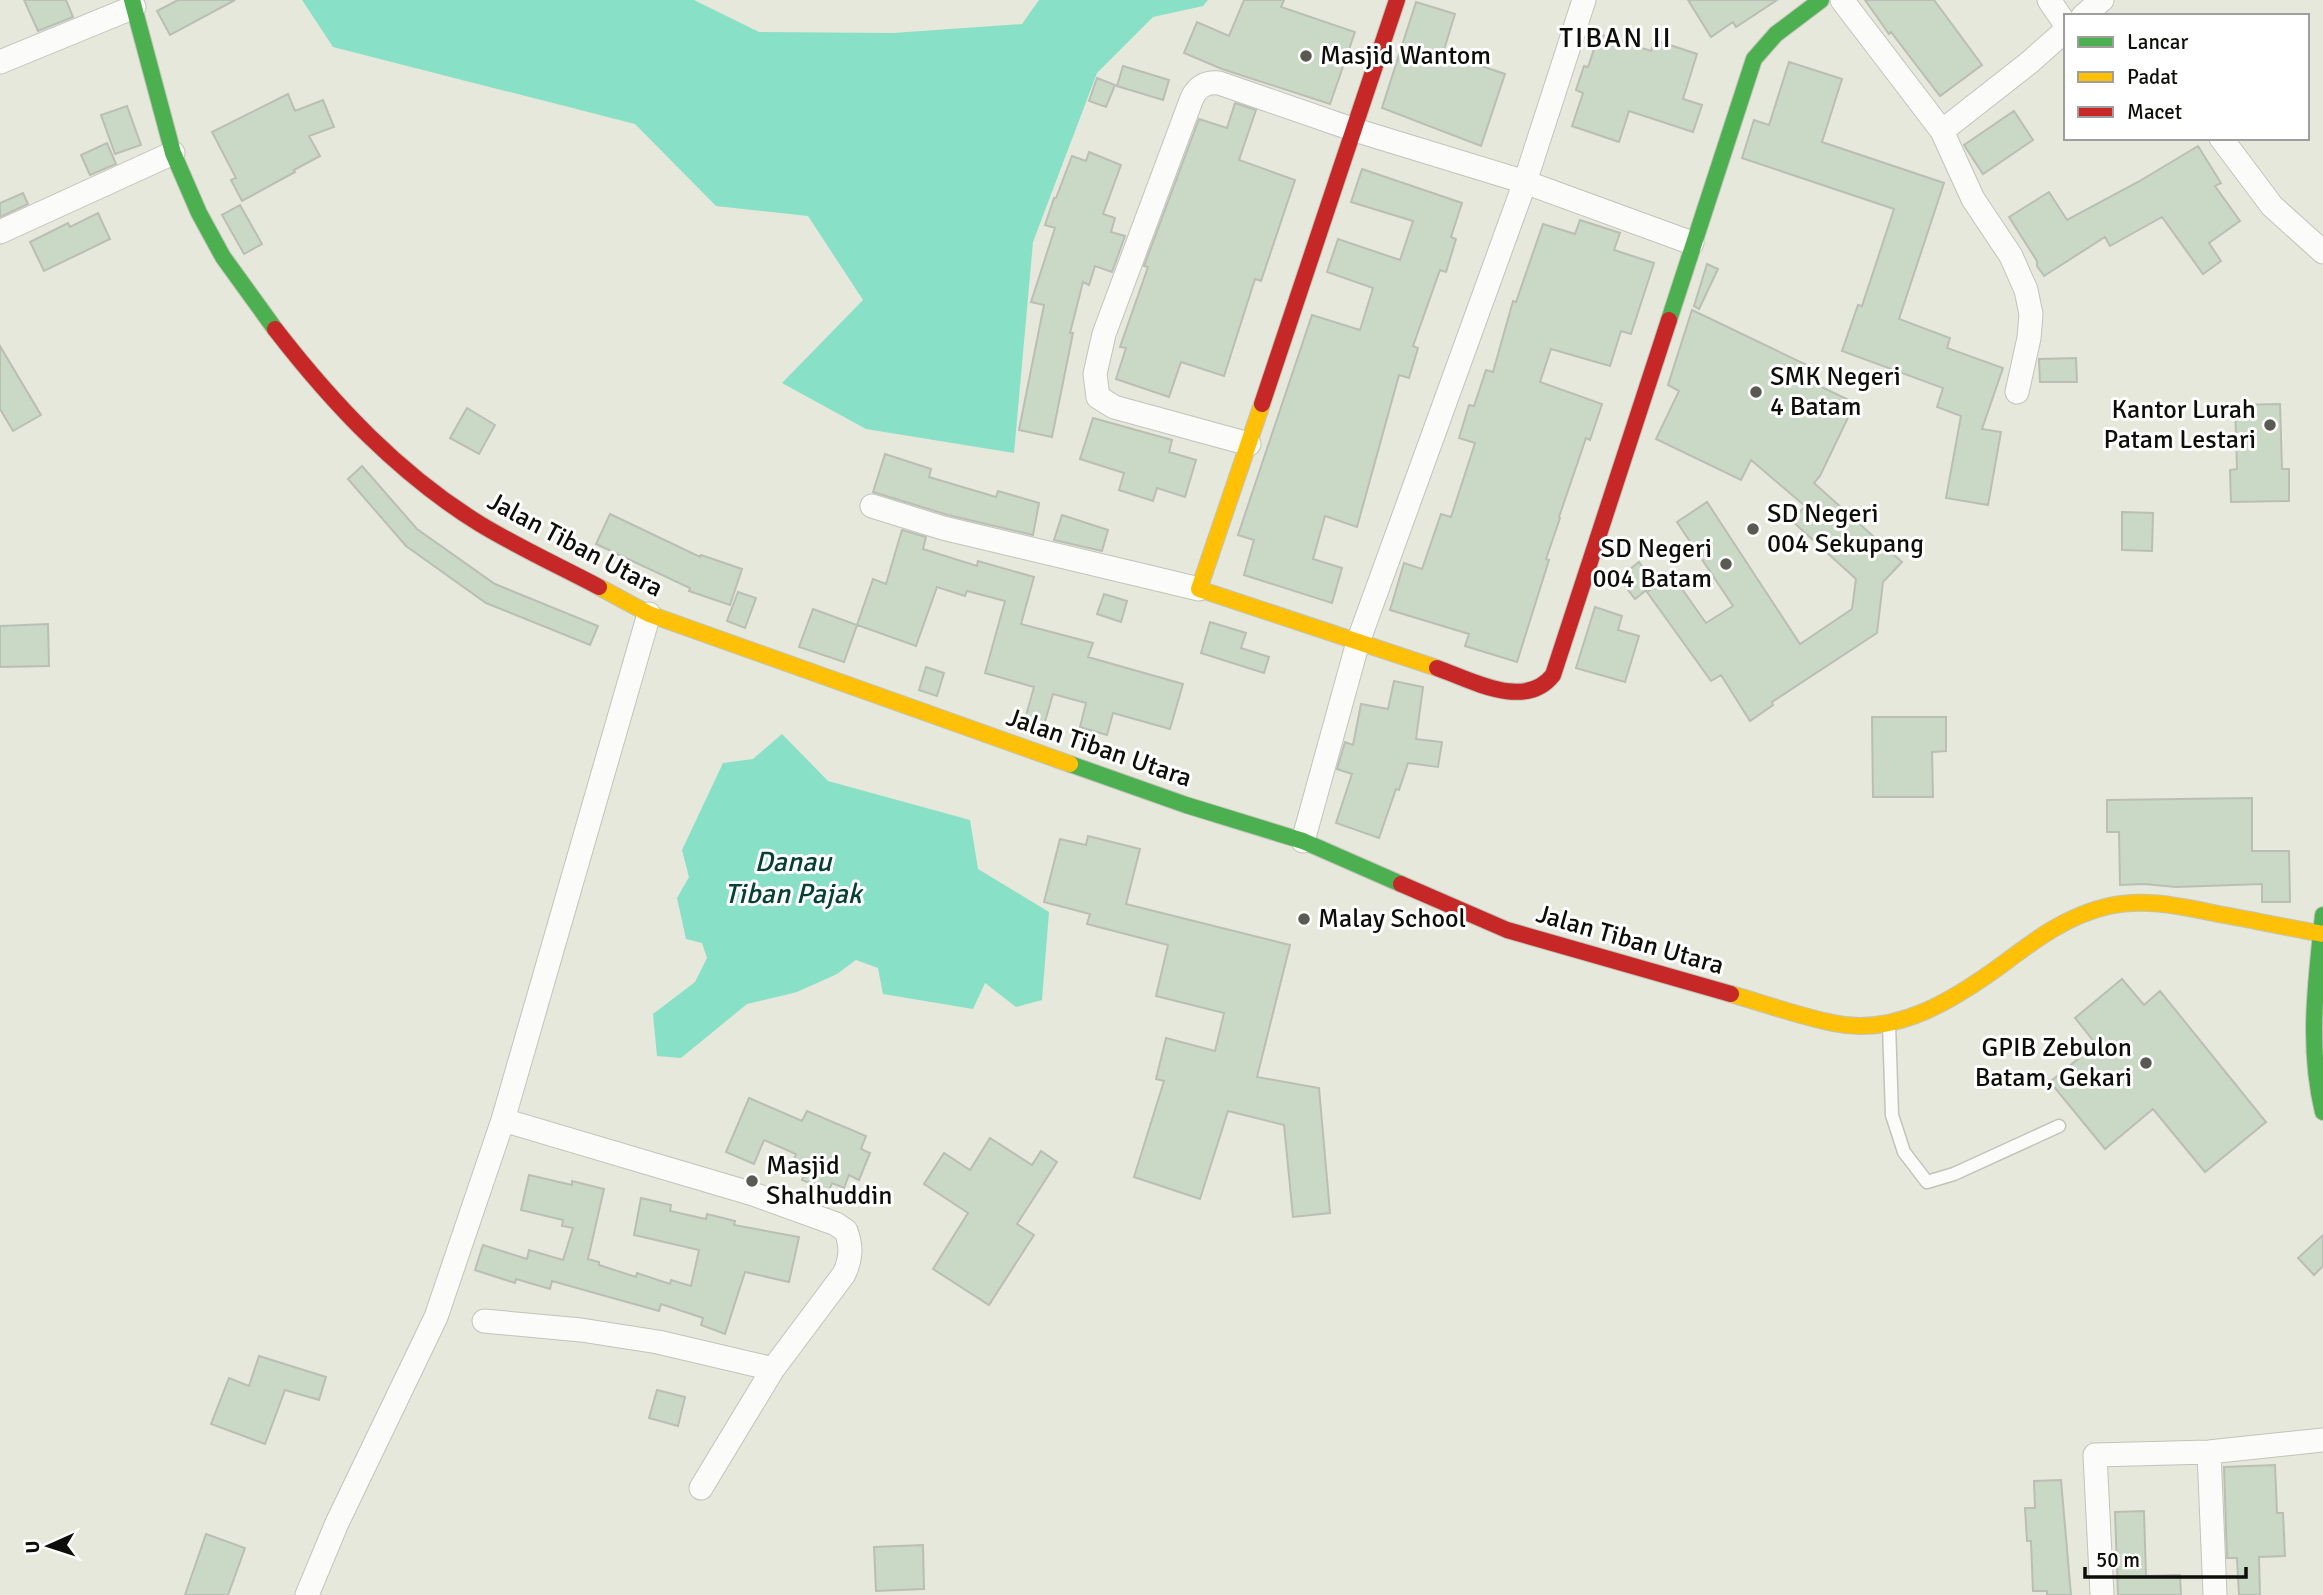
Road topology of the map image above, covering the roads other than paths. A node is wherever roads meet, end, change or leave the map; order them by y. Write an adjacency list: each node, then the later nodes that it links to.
1 (1397, 0): 12 (street)
2 (1584, 0): 16 (street)
3 (1821, 0): 18 (street)
4 (1842, 0): 13 (street)
5 (2049, 0): 9 (street)
6 (2102, 0): 8 (street)
7 (133, 4): 11 (street); 15 (street, Jalan Tiban Utara)
8 (2085, 14)
9 (2064, 24)
10 (2064, 29): 13 (street)
11 (0, 62)
12 (1355, 130): 16 (street); 21 (street); 21 (street)
13 (1942, 131): 20 (street)
14 (2222, 140): 19 (street)
15 (173, 153): 17 (street); 24 (street, Jalan Tiban Utara)
16 (1525, 182): 18 (street); 25 (street)
17 (0, 232)
18 (1692, 243): 25 (street)
19 (2323, 252)
20 (2017, 392)
21 (1249, 444): 23 (street)
22 (872, 506): 23 (street)
23 (1199, 589): 25 (street)
24 (649, 614): 26 (street, Jalan Tiban Utara); 32 (street)
25 (1358, 642): 26 (street)
26 (1303, 841): 29 (street, Jalan Tiban Utara)
27 (2323, 915): 28 (street)
28 (2322, 934): 29 (street, Jalan Tiban Utara); 30 (street)
29 (1889, 1024): 33 (lane)
30 (2318, 1053): 31 (street)
31 (2323, 1112)
32 (503, 1120): 35 (street); 39 (street)
33 (2059, 1126)
34 (484, 1321): 35 (street)
35 (773, 1369): 38 (street)
36 (2323, 1440): 37 (street)
37 (2209, 1452): 40 (street); 41 (street)
38 (701, 1488)
39 (307, 1595)
40 (2102, 1595)
41 (2215, 1595)

